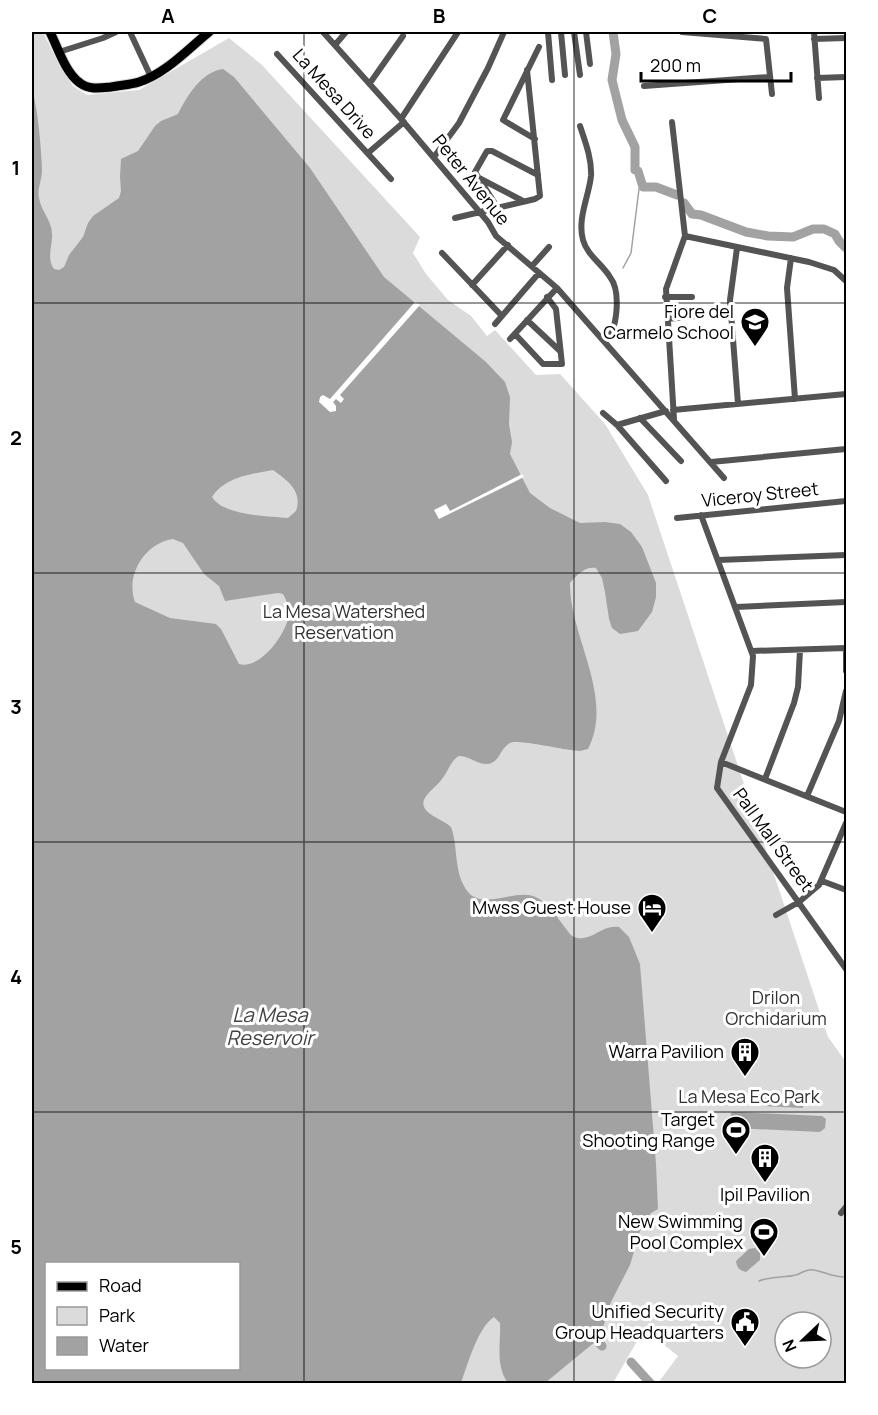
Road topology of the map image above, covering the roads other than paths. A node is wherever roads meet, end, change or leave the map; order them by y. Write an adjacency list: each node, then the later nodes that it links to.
1 (53, 32): 21 (main road)
2 (116, 32): 21 (street)
3 (130, 32): 27 (street)
4 (209, 32): 27 (main road)
5 (323, 32): 19 (street, Peter Avenue)
6 (346, 32): 19 (street)
7 (458, 32): 36 (street, La Mesa Drive)
8 (504, 32): 41 (street)
9 (548, 32): 31 (street)
10 (561, 32): 25 (street)
11 (574, 32): 26 (street)
12 (586, 32): 23 (street)
13 (682, 32): 15 (street)
14 (814, 32): 18 (street)
15 (734, 34): 28 (street)
16 (403, 36): 32 (street)
17 (846, 38): 18 (street)
18 (814, 39): 30 (street)
19 (335, 45): 32 (street, Peter Avenue)
20 (539, 47): 24 (street)
21 (59, 52): 27 (main road)
22 (278, 54): 40 (street, La Mesa Drive)
23 (590, 64)
24 (527, 70): 39 (street); 39 (street)
25 (565, 75)
26 (579, 75)
27 (151, 77)
28 (769, 77): 33 (street); 34 (street)
29 (846, 77): 30 (street)
30 (817, 78): 35 (street)
31 (552, 80)
32 (370, 83): 36 (street, Peter Avenue)
33 (644, 86)
34 (771, 94)
35 (819, 98)
36 (403, 121): 40 (street, La Mesa Drive); 41 (street, Peter Avenue)
37 (672, 122): 49 (street)
38 (580, 126): 68 (street)
39 (535, 139): 42 (street)
40 (368, 153): 44 (street, La Mesa Drive)
41 (434, 157): 47 (street, Peter Avenue)
42 (538, 175): 43 (street); 45 (street)
43 (477, 177): 45 (street); 46 (street)
44 (391, 179)
45 (524, 201): 46 (street)
46 (488, 210): 47 (street)
47 (480, 212): 48 (street); 50 (street, Peter Avenue)
48 (455, 218)
49 (685, 236): 52 (street); 61 (street)
50 (508, 245): 55 (street, Peter Avenue); 58 (street)
51 (549, 246): 55 (street)
52 (737, 248): 54 (street); 73 (street)
53 (442, 253): 58 (street)
54 (791, 258): 57 (street); 72 (street)
55 (532, 266): 56 (street, Peter Avenue)
56 (539, 273): 59 (street, Peter Avenue); 63 (street)
57 (846, 281)
58 (472, 285): 63 (street)
59 (556, 288): 60 (street); 68 (street, Peter Avenue)
60 (547, 297): 66 (street); 69 (street)
61 (665, 297): 62 (street); 65 (street)
62 (692, 297)
63 (502, 316): 67 (street)
64 (696, 316): 65 (street)
65 (668, 319): 71 (street)
66 (527, 320): 69 (street); 69 (street)
67 (495, 324)
68 (605, 342): 74 (street, Peter Avenue)
69 (560, 351)
70 (846, 394): 72 (street)
71 (672, 397): 74 (street); 75 (street)
72 (795, 399): 73 (street)
73 (738, 404): 75 (street)
74 (660, 405): 75 (street, Peter Avenue)
75 (670, 411): 77 (street); 81 (street)
76 (603, 413): 78 (street)
77 (640, 418): 78 (street); 80 (street)
78 (617, 425): 83 (street)
79 (846, 449): 81 (street)
80 (681, 461)
81 (711, 462): 82 (street)
82 (724, 478)
83 (666, 481)
84 (846, 501): 85 (street, Viceroy Street)
85 (701, 515): 86 (street, Viceroy Street); 88 (street, Pall Mall Street)
86 (677, 518)
87 (846, 555): 88 (street)
88 (718, 560): 90 (street, Pall Mall Street)
89 (846, 603): 90 (street)
90 (736, 607): 93 (street, Pall Mall Street)
91 (846, 648): 92 (street); 94 (street)
92 (800, 650): 93 (street); 97 (street)
93 (752, 651): 96 (street, Pall Mall Street)
94 (846, 671)
95 (846, 691): 98 (street)
96 (722, 762): 97 (street); 103 (street, Pall Mall Street)
97 (765, 779): 98 (street)
98 (807, 796): 99 (street)
99 (846, 812)
100 (846, 824): 101 (street)
101 (822, 880): 102 (street); 103 (street)
102 (846, 890)
103 (799, 902): 104 (street); 105 (street, Pall Mall Street)
104 (776, 915)
105 (846, 969)
106 (846, 1208): 107 (street)
107 (840, 1214)

